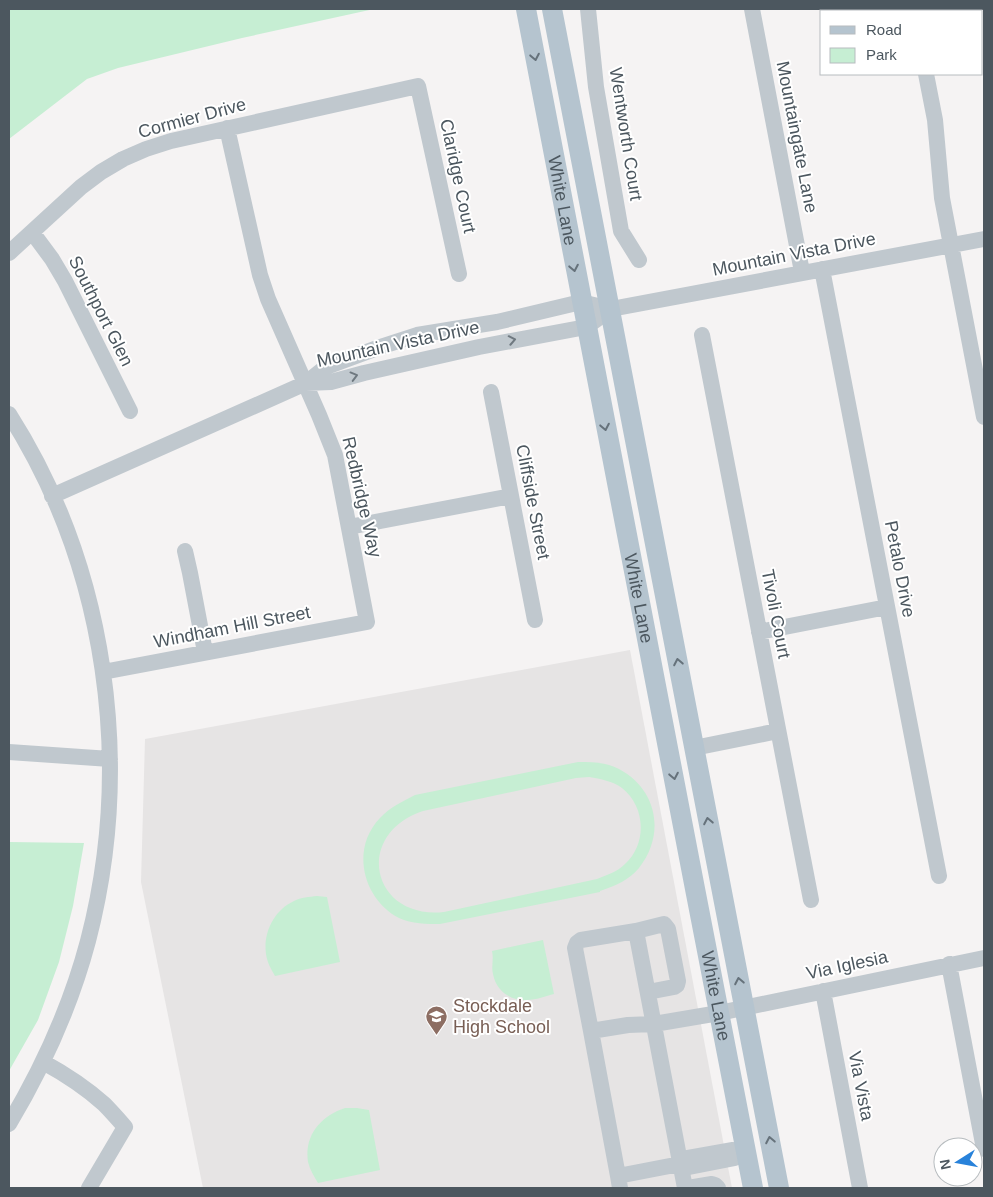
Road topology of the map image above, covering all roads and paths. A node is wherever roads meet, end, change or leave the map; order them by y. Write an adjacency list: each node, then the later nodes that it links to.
1 (526, 9): 16 (main road, White Lane, one-way to 16)
2 (552, 9): 17 (main road, White Lane)
3 (588, 9): 12 (street, Wentworth Court)
4 (752, 9): 14 (street, Mountaingate Lane)
5 (926, 75): 10 (street)
6 (418, 86): 7 (street, Cormier Drive); 15 (street, Claridge Court)
7 (227, 128): 8 (street, Cormier Drive); 20 (street, Redbridge Way)
8 (32, 232): 11 (street, Cormier Drive); 22 (street, Southport Glen)
9 (984, 239): 10 (street, Mountain Vista Drive)
10 (951, 245): 13 (street, Mountain Vista Drive); 24 (street)
11 (9, 253)
12 (639, 260)
13 (822, 269): 14 (street, Mountain Vista Drive); 29 (street, Petalo Drive)
14 (802, 272): 17 (street, Mountain Vista Drive)
15 (459, 274)
16 (581, 302): 17 (street, Mountain Vista Drive); 18 (main road, White Lane); 20 (street, Mountain Vista Drive)
17 (610, 309): 18 (street, Mountain Vista Drive); 37 (main road, White Lane, one-way to 17)
18 (586, 327): 20 (street, Mountain Vista Drive, one-way to 18); 35 (main road, White Lane, one-way to 35)
19 (702, 335): 32 (street, Tivoli Court)
20 (306, 383): 25 (street, Mountain Vista Drive); 27 (street, Redbridge Way)
21 (491, 392): 26 (street, Cliffside Street)
22 (130, 411)
23 (9, 414): 25 (street)
24 (984, 418)
25 (52, 496): 34 (street)
26 (511, 496): 27 (street); 30 (street, Cliffside Street)
27 (349, 527): 31 (street, Redbridge Way)
28 (185, 551): 33 (street)
29 (887, 607): 32 (street); 40 (street, Petalo Drive)
30 (535, 620)
31 (367, 622): 33 (street, Windham Hill Street)
32 (759, 632): 36 (street, Tivoli Court)
33 (205, 652): 34 (street, Windham Hill Street)
34 (103, 672): 39 (street)
35 (657, 689): 37 (main road); 48 (main road, White Lane, one-way to 48)
36 (778, 731): 37 (street); 41 (street, Tivoli Court)
37 (694, 748): 47 (main road, White Lane, one-way to 37)
38 (9, 752): 39 (street)
39 (110, 759): 51 (street)
40 (939, 876)
41 (810, 900)
42 (636, 931): 46 (street); 46 (street); 50 (street)
43 (984, 958): 44 (street, Via Iglesia)
44 (949, 964): 45 (street, Via Iglesia); 53 (street)
45 (823, 991): 47 (street, Via Iglesia); 63 (street, Via Vista)
46 (648, 992): 49 (street)
47 (744, 1008): 48 (street, Via Iglesia); 62 (main road, White Lane, one-way to 47)
48 (719, 1013): 49 (street, Via Iglesia); 54 (main road, White Lane)
49 (654, 1024): 50 (street, Via Iglesia); 55 (street)
50 (591, 1032): 56 (street)
51 (43, 1062): 52 (street); 57 (street)
52 (9, 1124)
53 (984, 1149)
54 (743, 1153): 55 (street); 60 (main road, White Lane); 61 (main road)
55 (680, 1164): 56 (street); 58 (street)
56 (619, 1182)
57 (89, 1188)
58 (686, 1188): 59 (street)
59 (718, 1188)
60 (753, 1188)
61 (765, 1188)
62 (779, 1188)
63 (860, 1188)

